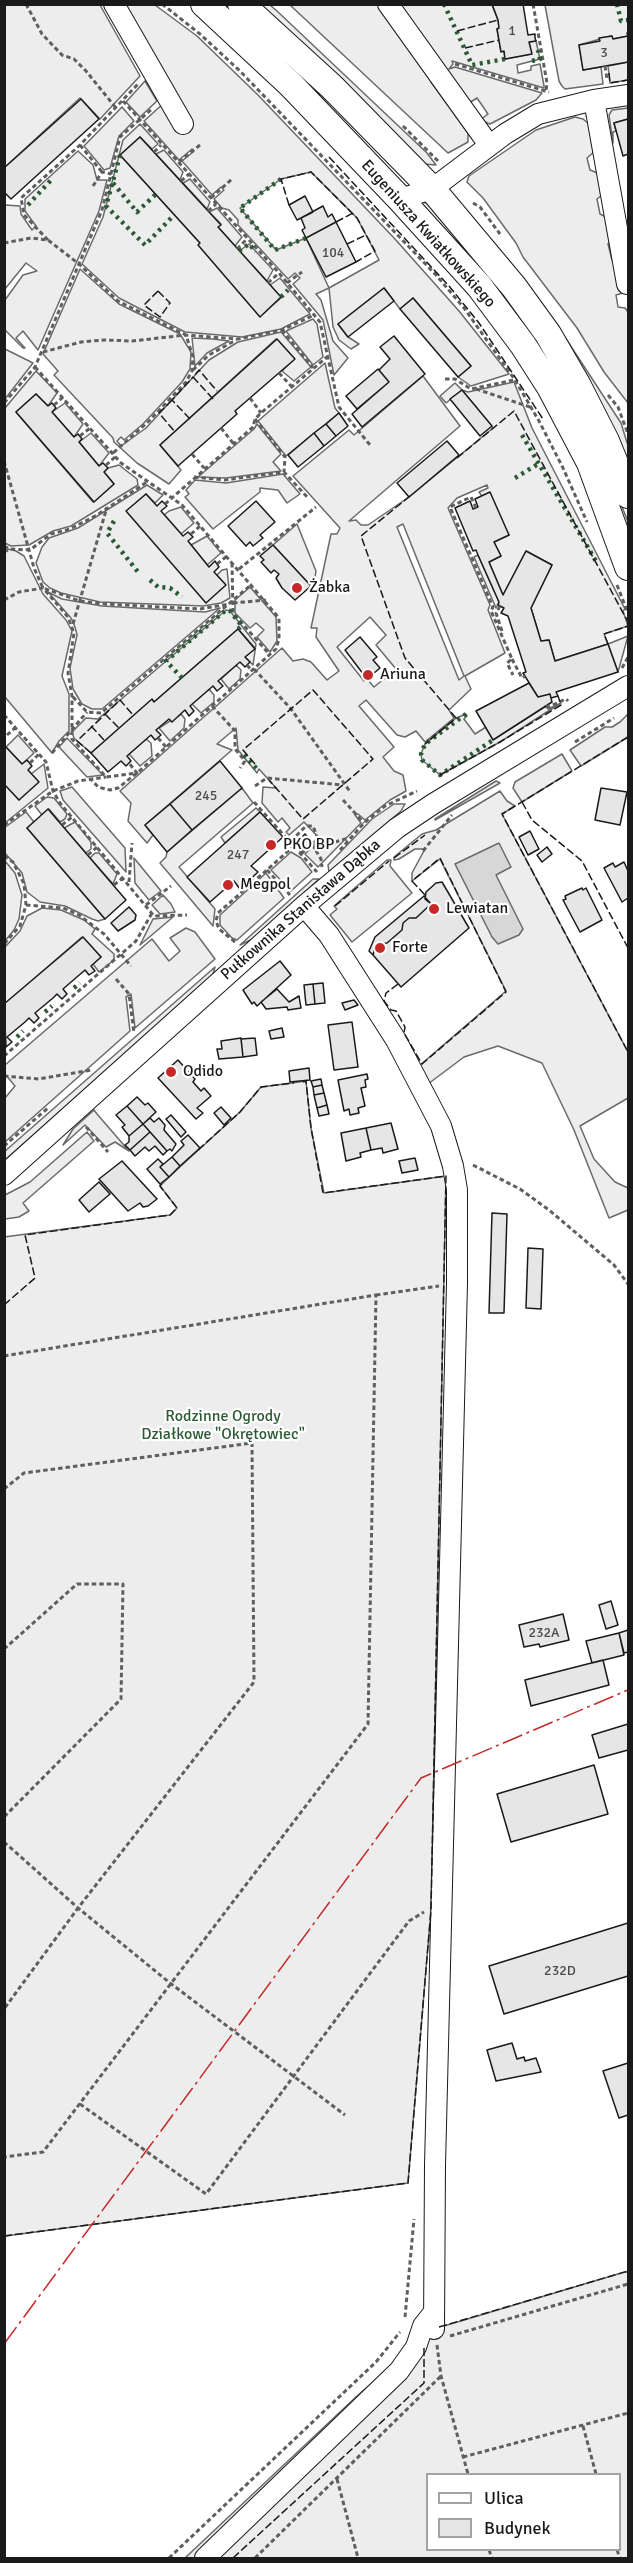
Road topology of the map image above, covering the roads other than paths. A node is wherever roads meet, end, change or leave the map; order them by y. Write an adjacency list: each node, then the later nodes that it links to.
1 (114, 4): 7 (street)
2 (204, 4): 10 (main road, Eugeniusza Kwiatkowskiego)
3 (241, 4): 9 (main road, Eugeniusza Kwiatkowskiego)
4 (388, 4): 8 (street)
5 (601, 93): 6 (street); 8 (street); 11 (street)
6 (628, 94)
7 (183, 124)
8 (489, 145): 9 (street)
9 (432, 189): 10 (street); 12 (main road, Eugeniusza Kwiatkowskiego)
10 (400, 199): 13 (main road, Eugeniusza Kwiatkowskiego)
11 (627, 284)
12 (628, 495)
13 (621, 573)
14 (628, 686): 15 (street, Pułkownika Stanisława Dąbka)
15 (297, 901): 16 (street, Pułkownika Stanisława Dąbka); 17 (street)
16 (4, 1175)
17 (205, 2559)

